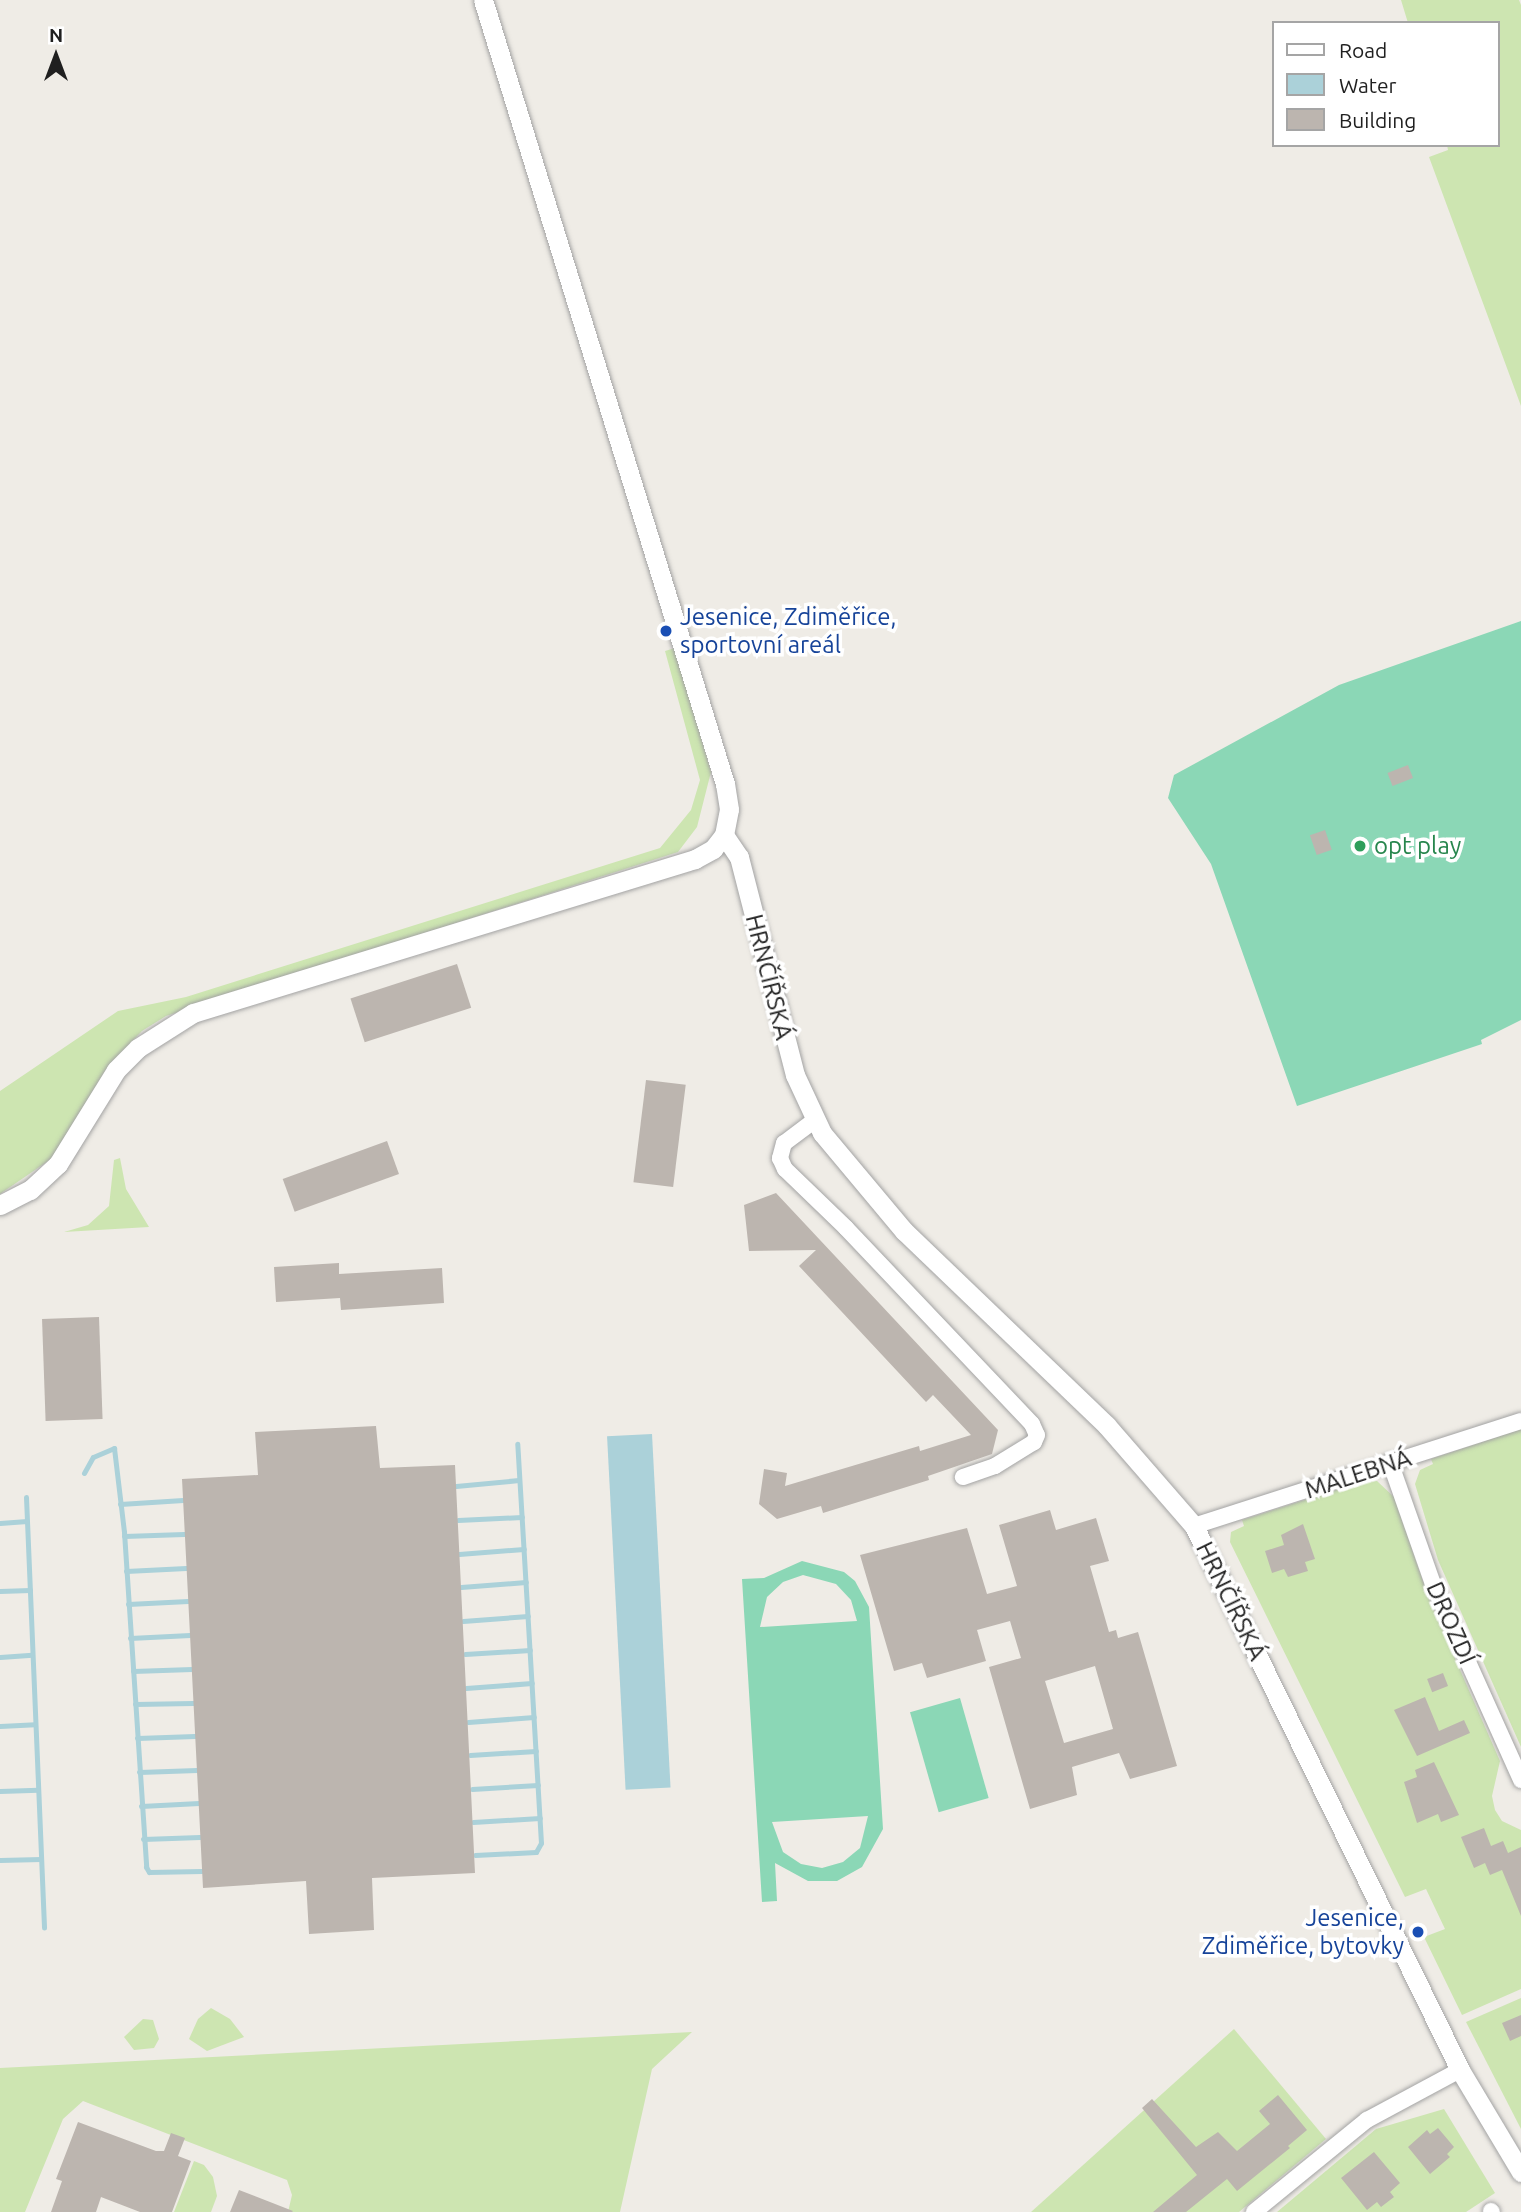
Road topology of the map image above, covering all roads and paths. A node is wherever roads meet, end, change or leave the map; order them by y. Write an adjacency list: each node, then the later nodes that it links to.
1 (484, 0): 2 (street)
2 (724, 835): 3 (street, HRNČÍŘSKÁ); 4 (street)
3 (815, 1120): 7 (street); 8 (street, HRNČÍŘSKÁ)
4 (0, 1205)
5 (1521, 1421): 6 (street, MALEBNÁ)
6 (1391, 1462): 8 (street, MALEBNÁ); 9 (street, DROZDÍ)
7 (963, 1477)
8 (1194, 1526): 10 (street, HRNČÍŘSKÁ)
9 (1521, 1780)
10 (1460, 2070): 11 (street, HRNČÍŘSKÁ); 12 (street)
11 (1521, 2172)
12 (1254, 2212)

